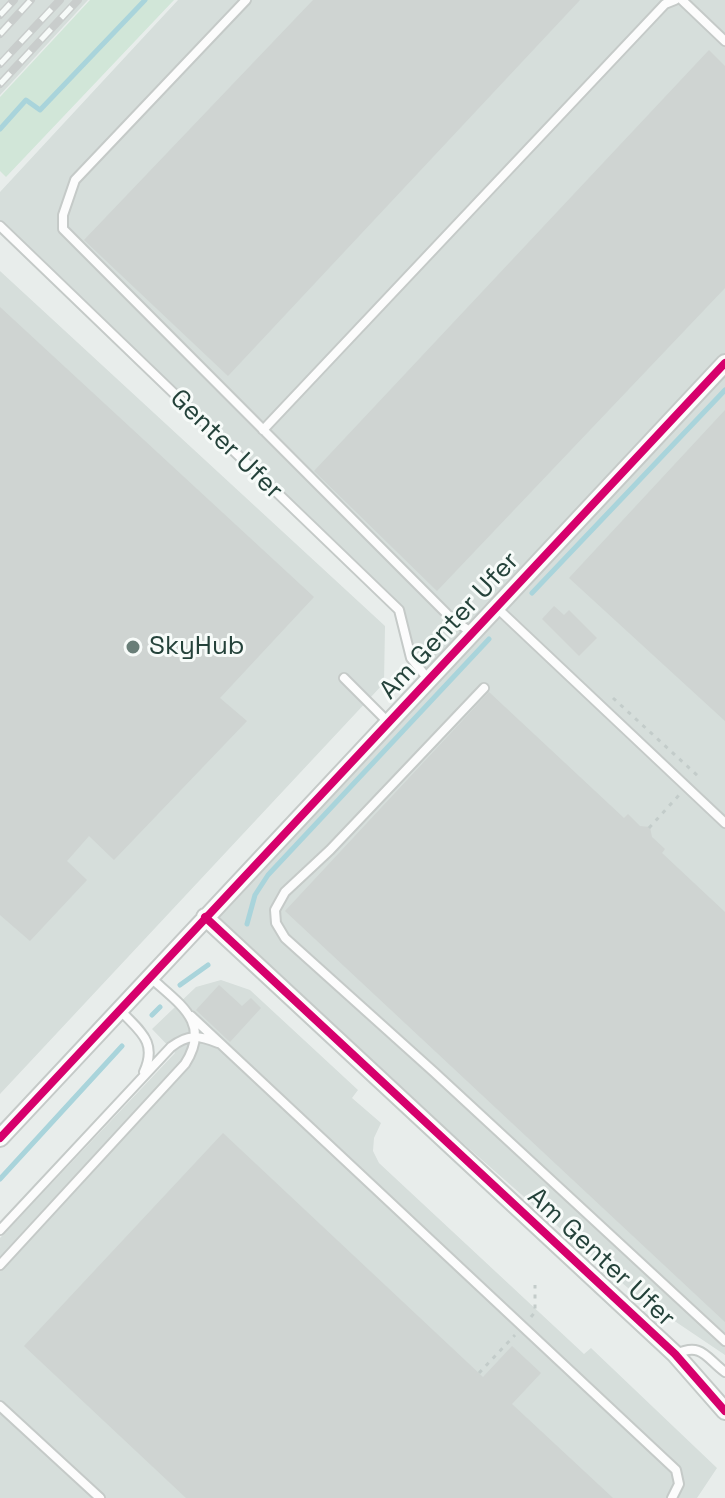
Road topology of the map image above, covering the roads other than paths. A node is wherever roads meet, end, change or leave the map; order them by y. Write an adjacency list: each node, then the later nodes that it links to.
1 (246, 0): 7 (lane)
2 (675, 0): 7 (lane)
3 (682, 0): 4 (lane)
4 (725, 41)
5 (0, 226): 11 (lane, Genter Ufer)
6 (725, 363): 8 (street, Am Genter Ufer)
7 (263, 430): 9 (lane)
8 (496, 606): 9 (street, Am Genter Ufer); 14 (lane)
9 (471, 632): 11 (street, Am Genter Ufer)
10 (344, 678): 13 (lane)
11 (428, 679): 13 (street, Am Genter Ufer)
12 (484, 688): 25 (lane)
13 (388, 722): 15 (street, Am Genter Ufer)
14 (725, 823)
15 (205, 917): 16 (street, Am Genter Ufer); 26 (street, Am Genter Ufer)
16 (150, 977): 17 (street, Am Genter Ufer); 18 (lane)
17 (119, 1010): 21 (lane); 22 (street, Am Genter Ufer)
18 (191, 1016): 19 (lane); 20 (lane)
19 (196, 1035): 20 (lane); 21 (lane); 24 (lane)
20 (226, 1047): 31 (lane)
21 (141, 1080): 23 (lane)
22 (0, 1138)
23 (0, 1230)
24 (0, 1265)
25 (725, 1341)
26 (675, 1354): 27 (lane); 29 (street, Am Genter Ufer)
27 (725, 1372)
28 (0, 1406): 30 (lane)
29 (723, 1406)
30 (100, 1498)
31 (672, 1498)

